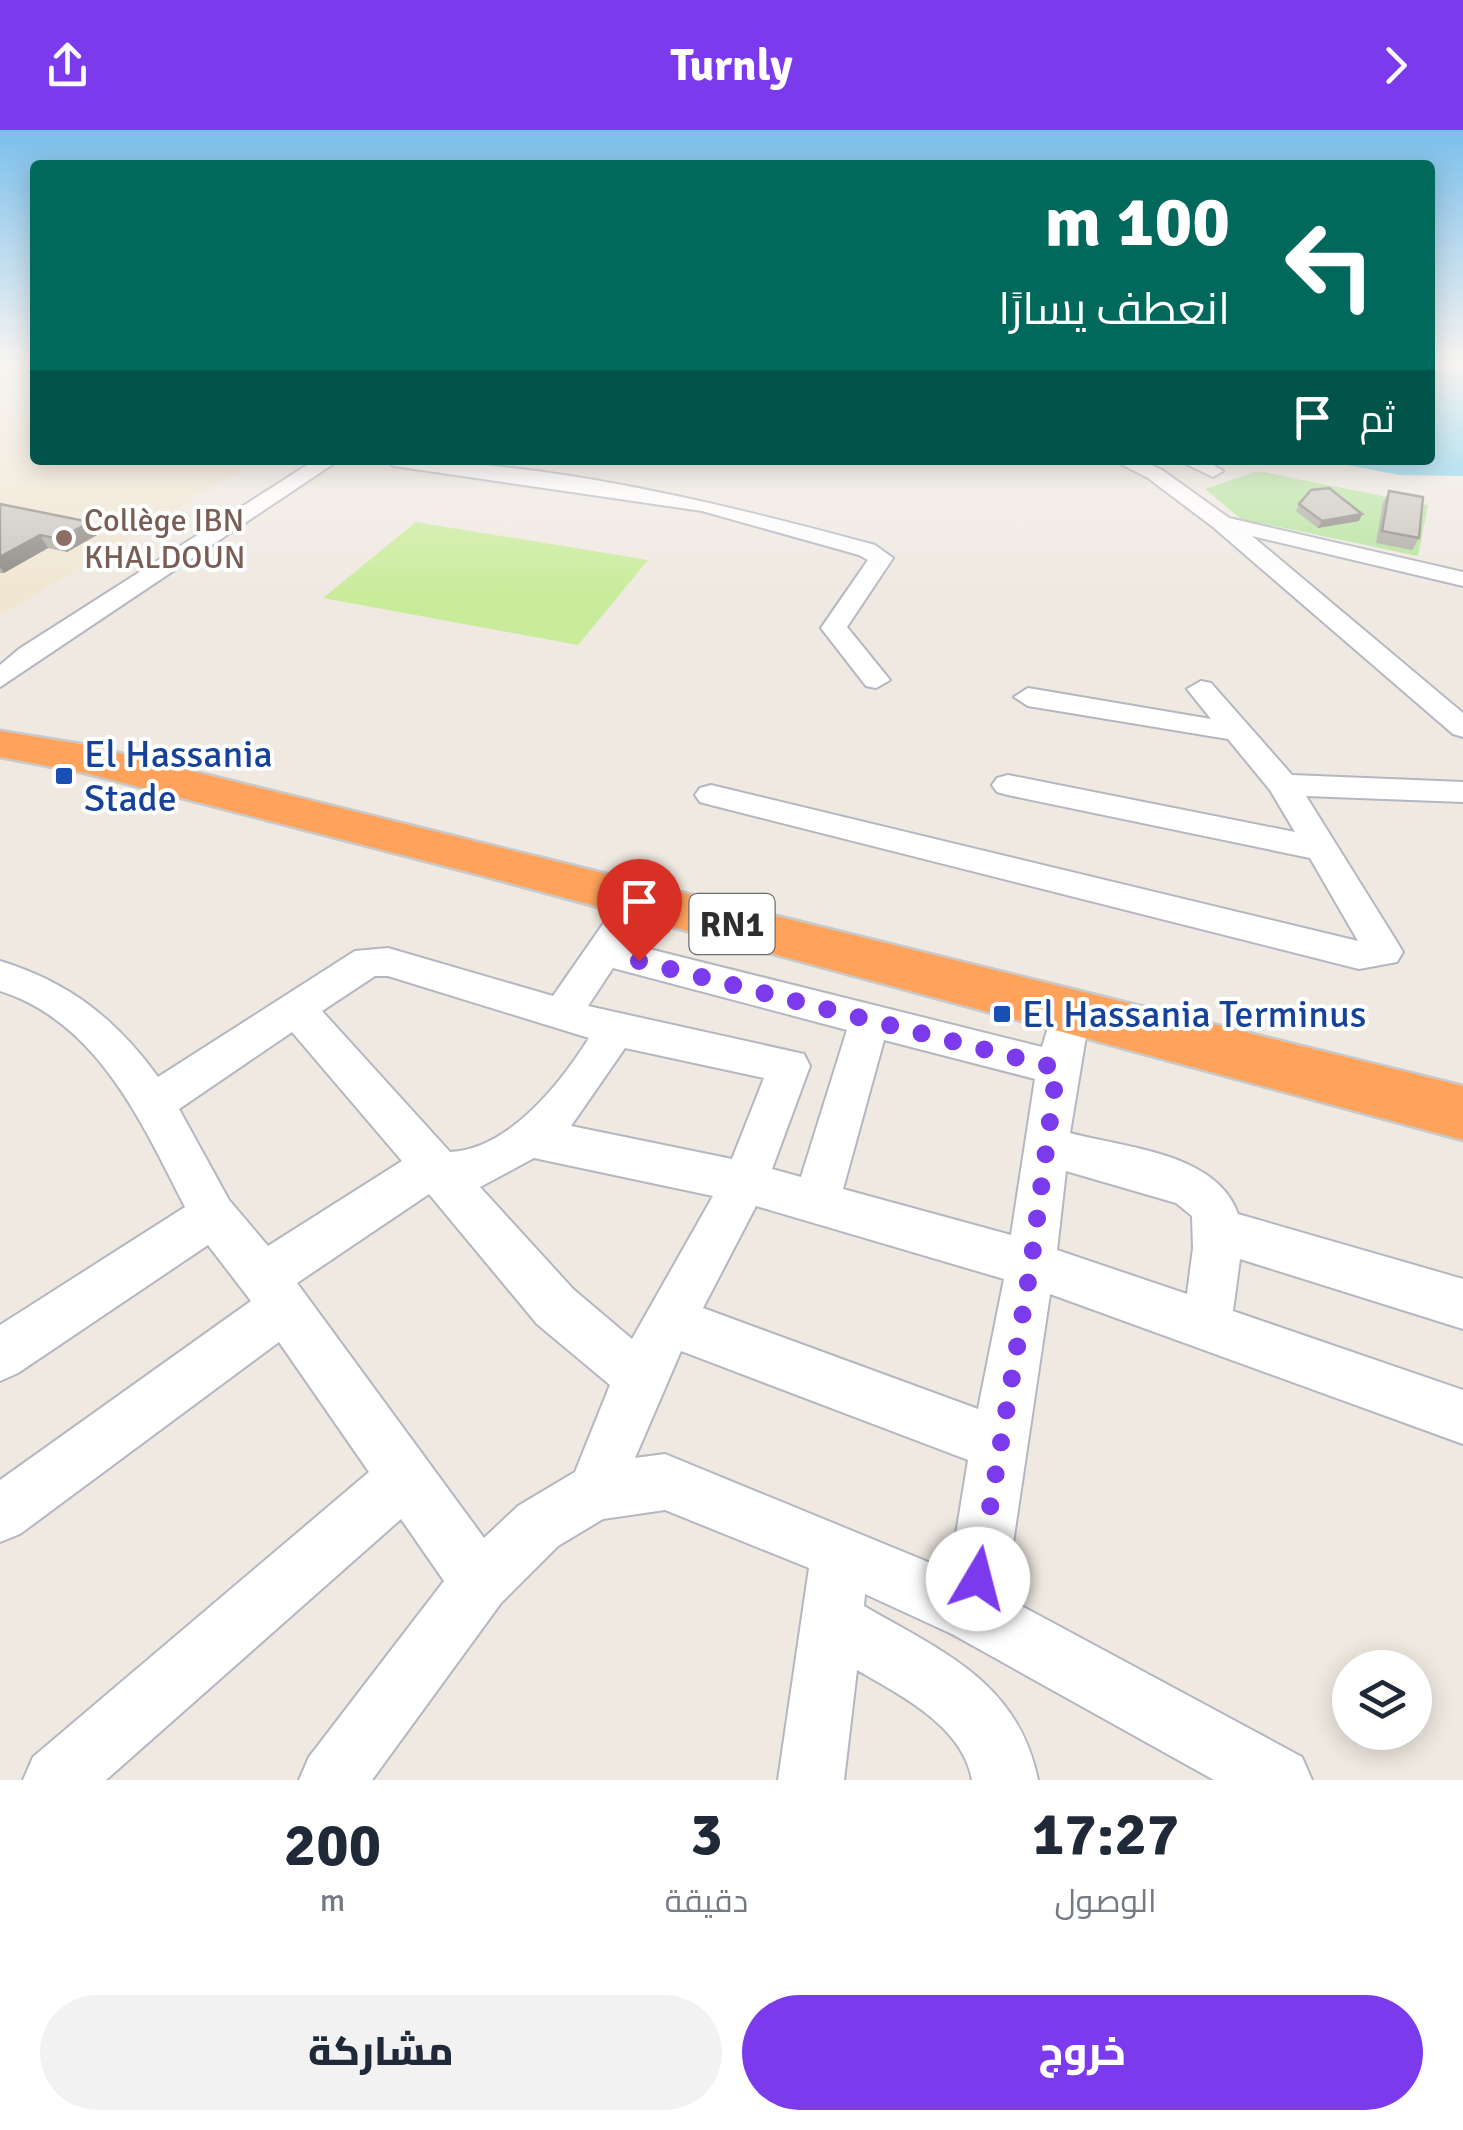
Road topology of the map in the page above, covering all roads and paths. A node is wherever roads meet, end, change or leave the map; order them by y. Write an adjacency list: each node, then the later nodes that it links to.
1 (321, 465): 8 (street)
2 (428, 465): 11 (street)
3 (1134, 465): 6 (street)
4 (1199, 465): 5 (street)
5 (1213, 471)
6 (1221, 522): 7 (street); 15 (street)
7 (1463, 579)
8 (29, 655): 9 (street); 10 (street)
9 (0, 667)
10 (0, 679)
11 (876, 680)
12 (1201, 689): 16 (street)
13 (1028, 697): 16 (street)
14 (0, 718): 34 (highway, RN1)
15 (1463, 728)
16 (1238, 732): 19 (street)
17 (0, 744): 23 (highway, RN1)
18 (1008, 785): 22 (street)
19 (1283, 786): 20 (street); 22 (street)
20 (1463, 792)
21 (711, 795): 22 (street)
22 (1322, 849)
23 (639, 900): 24 (street); 28 (highway, RN1)
24 (604, 952): 27 (street); 29 (street)
25 (0, 976): 35 (street)
26 (294, 1008): 29 (street); 35 (street); 39 (street)
27 (810, 1008): 30 (street); 32 (street)
28 (1070, 1012): 33 (street); 36 (highway, RN1)
29 (562, 1014): 31 (street)
30 (869, 1023): 33 (street); 41 (street)
31 (615, 1030): 32 (street); 37 (street)
32 (789, 1066): 40 (street)
33 (1057, 1068): 38 (street)
34 (1463, 1083)
35 (152, 1102): 42 (street)
36 (1463, 1113)
37 (532, 1138): 39 (street); 40 (street)
38 (1048, 1146): 43 (street); 44 (street)
39 (438, 1170): 45 (street); 50 (street)
40 (745, 1182): 41 (street); 47 (street)
41 (816, 1200): 44 (street)
42 (213, 1215): 45 (street); 49 (street)
43 (1218, 1230): 46 (street); 48 (street)
44 (1031, 1264): 48 (street); 52 (street)
45 (274, 1292): 53 (street); 55 (street)
46 (1463, 1304)
47 (669, 1321): 50 (street); 52 (street)
48 (1206, 1328): 51 (street)
49 (0, 1355)
50 (640, 1375): 54 (street)
51 (1463, 1417)
52 (998, 1444): 58 (street)
53 (405, 1478): 57 (street); 60 (street)
54 (595, 1492): 56 (street); 57 (street)
55 (0, 1514)
56 (841, 1552): 58 (street); 59 (street)
57 (480, 1582): 61 (street)
58 (973, 1613): 64 (street)
59 (833, 1622): 62 (street); 63 (street)
60 (56, 1780)
61 (332, 1780)
62 (811, 1780)
63 (1005, 1780)
64 (1279, 1780)

